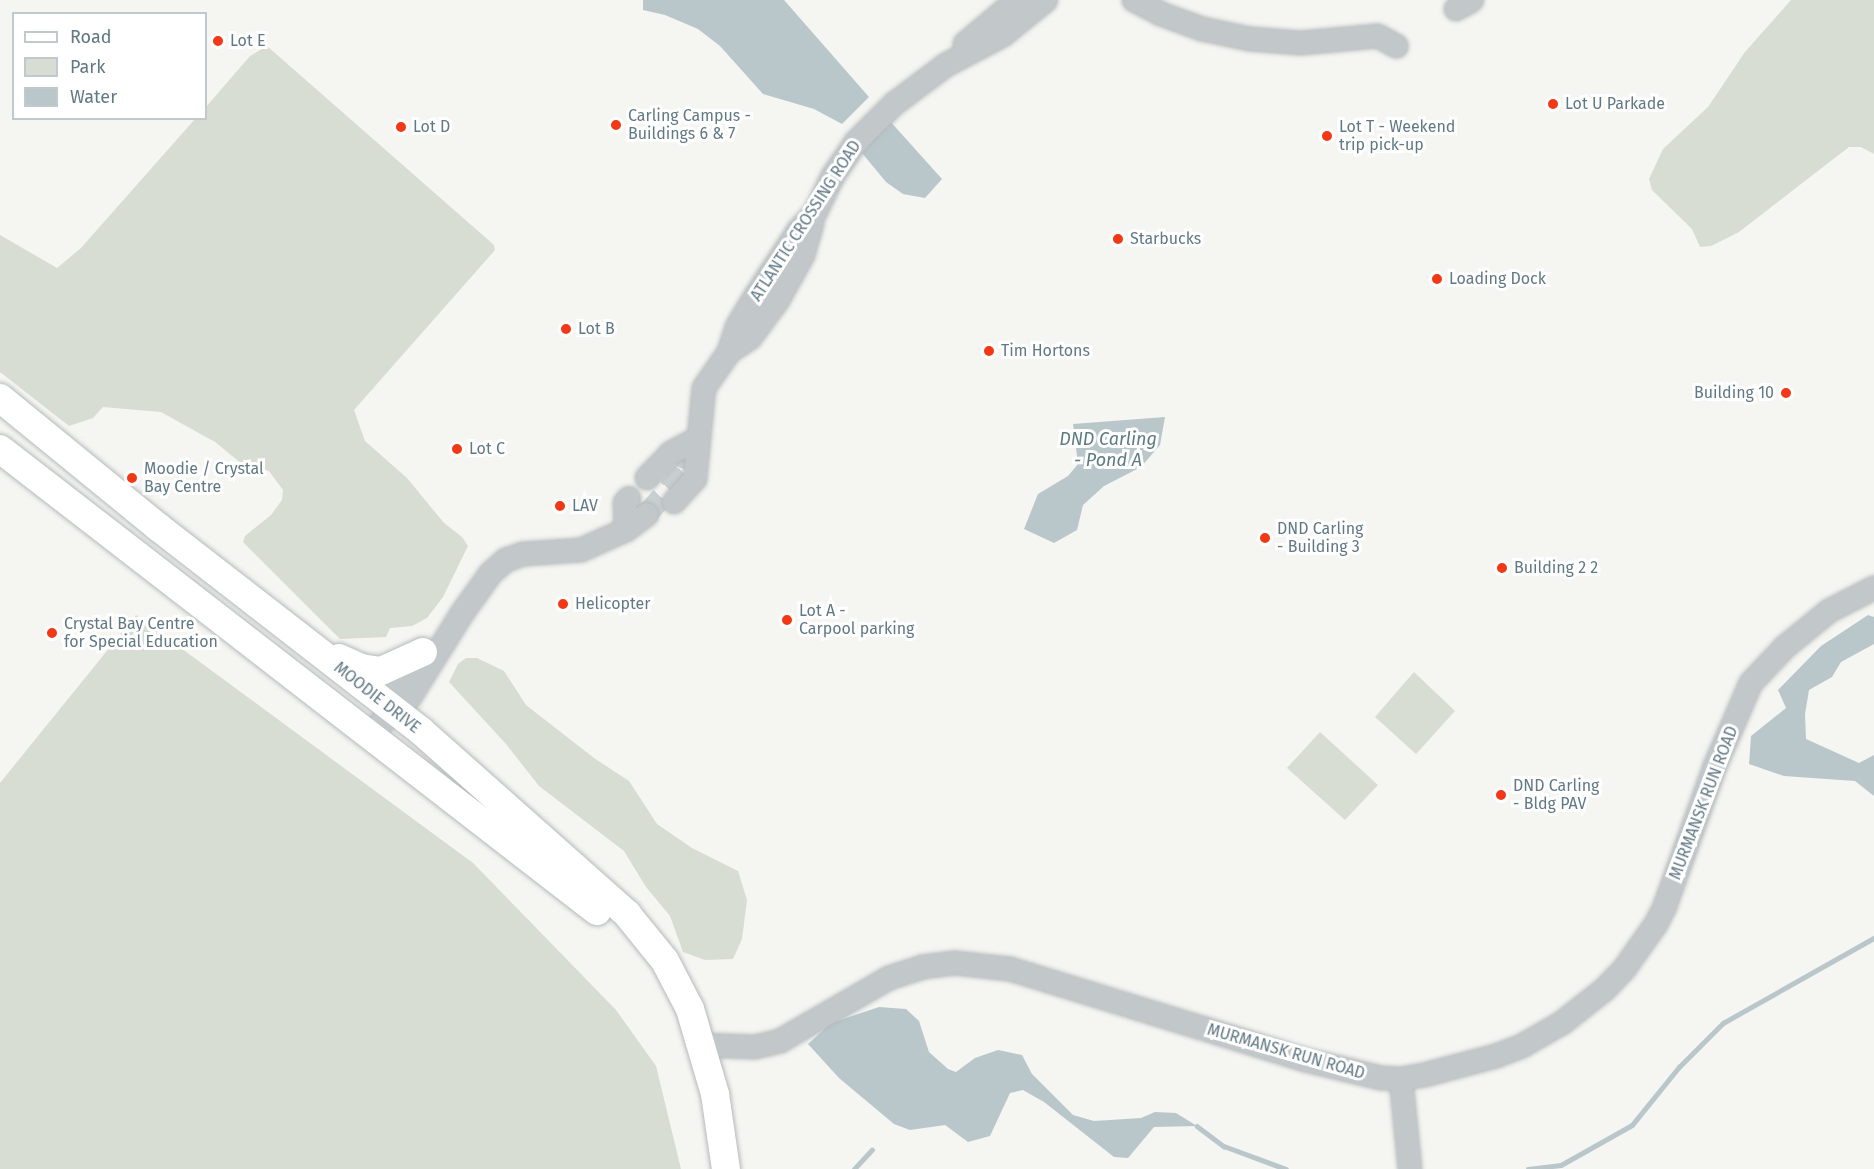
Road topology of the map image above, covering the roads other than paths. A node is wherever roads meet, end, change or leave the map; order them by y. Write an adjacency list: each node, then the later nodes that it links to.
1 (1017, 0): 5 (street, ATLANTIC CROSSING ROAD)
2 (1046, 0): 5 (street, ATLANTIC CROSSING ROAD)
3 (1134, 0): 4 (street)
4 (1396, 46)
5 (946, 65): 8 (street, ATLANTIC CROSSING ROAD)
6 (0, 398): 11 (main road, MOODIE DRIVE)
7 (0, 430): 11 (main road)
8 (697, 439): 10 (street); 12 (street, ATLANTIC CROSSING ROAD)
9 (0, 449): 19 (main road, MOODIE DRIVE)
10 (652, 481)
11 (118, 494): 16 (main road, MOODIE DRIVE)
12 (674, 502)
13 (626, 530): 13 (street); 15 (street)
14 (1874, 588): 21 (street, MURMANSK RUN ROAD)
15 (463, 612): 17 (street); 18 (street)
16 (309, 645): 17 (main road); 18 (main road, MOODIE DRIVE)
17 (423, 652): 18 (street)
18 (392, 709): 19 (street); 20 (main road, MOODIE DRIVE)
19 (372, 735): 20 (main road, MOODIE DRIVE)
20 (713, 1046): 21 (street, MURMANSK RUN ROAD); 22 (main road, MOODIE DRIVE)
21 (1401, 1079): 23 (street)
22 (726, 1168)
23 (1410, 1169)

